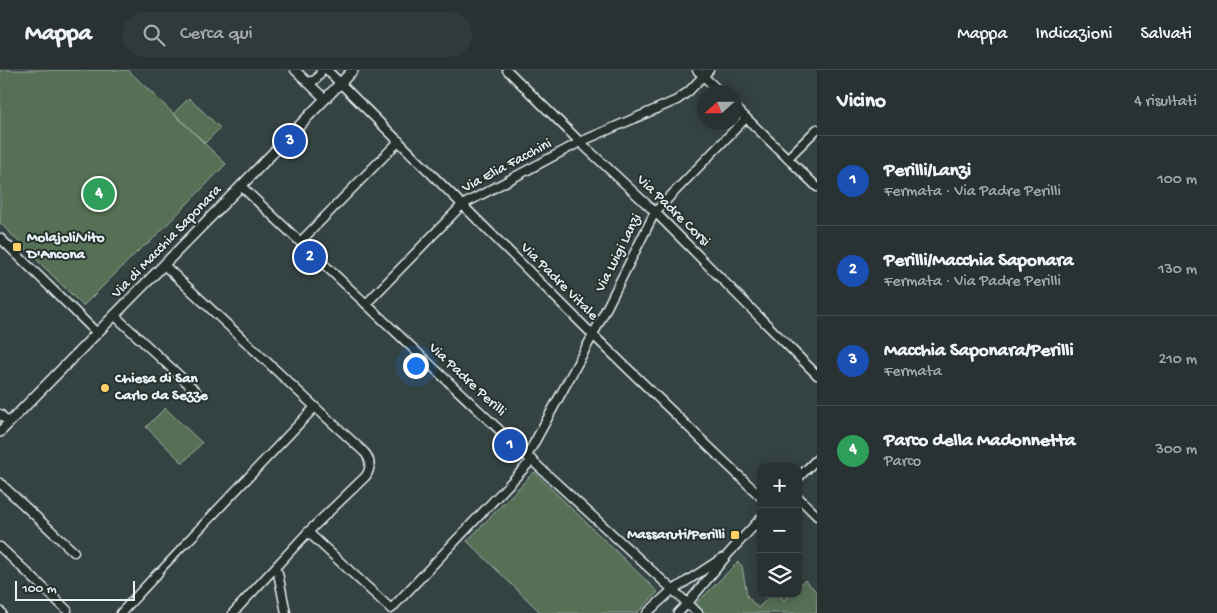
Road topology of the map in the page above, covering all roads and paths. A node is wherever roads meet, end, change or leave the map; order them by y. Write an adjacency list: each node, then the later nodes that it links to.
1 (295, 70): 9 (street)
2 (321, 70): 9 (street)
3 (326, 70): 10 (street, Via Padre Vitale)
4 (353, 70): 10 (street, Via di Macchia Saponara)
5 (507, 70): 17 (street, Via Padre Corsi)
6 (697, 70): 8 (street)
7 (709, 70): 8 (street, Via Elia Facchini)
8 (703, 76): 11 (street); 17 (street, Via Elia Facchini)
9 (307, 82): 12 (street)
10 (340, 83): 12 (street, Via di Macchia Saponara); 16 (street, Via Padre Vitale)
11 (713, 85)
12 (325, 99): 19 (street, Via di Macchia Saponara)
13 (742, 114): 14 (street)
14 (746, 118): 18 (street); 22 (street, Via Luigi Lanzi)
15 (817, 128): 18 (street)
16 (399, 142): 21 (street, Via Padre Vitale); 24 (street)
17 (580, 142): 21 (street, Via Elia Facchini); 22 (street, Via Padre Corsi)
18 (788, 158): 20 (street)
19 (241, 186): 24 (street, Via Padre Perilli); 25 (street, Via di Macchia Saponara)
20 (817, 187)
21 (462, 205): 26 (street, Via Elia Facchini); 29 (street, Via Padre Vitale)
22 (655, 212): 29 (street, Via Luigi Lanzi); 30 (street, Via Padre Corsi)
23 (0, 238): 28 (street)
24 (300, 242): 26 (street, Via Padre Perilli)
25 (164, 264): 27 (street, Via di Macchia Saponara); 32 (street)
26 (366, 304): 36 (street, Via Padre Perilli)
27 (114, 316): 28 (street, Via di Macchia Saponara); 31 (street)
28 (98, 333): 34 (street, Via di Macchia Saponara)
29 (593, 335): 36 (street, Via Luigi Lanzi); 40 (street, Via Padre Vitale)
30 (817, 374)
31 (196, 391)
32 (314, 407): 44 (street); 45 (street)
33 (0, 414): 34 (street)
34 (9, 423): 35 (street, Via di Macchia Saponara)
35 (0, 432)
36 (529, 458): 51 (street, Via Padre Perilli); 54 (street, Via Luigi Lanzi)
37 (815, 461): 38 (street)
38 (802, 474)
39 (0, 483): 47 (street)
40 (757, 493)
41 (802, 502): 42 (street)
42 (817, 516)
43 (757, 522): 48 (street)
44 (308, 532): 54 (street); 56 (street)
45 (187, 542): 49 (street)
46 (0, 547): 53 (street)
47 (74, 552)
48 (729, 553): 51 (street); 52 (street)
49 (158, 573): 55 (street)
50 (278, 574): 57 (street)
51 (673, 590): 52 (street, Via Padre Perilli); 58 (street)
52 (688, 603): 59 (street); 60 (street, Via Padre Perilli)
53 (67, 610)
54 (389, 611)
55 (121, 613)
56 (233, 613)
57 (286, 613)
58 (647, 613)
59 (678, 613)
60 (698, 613)

